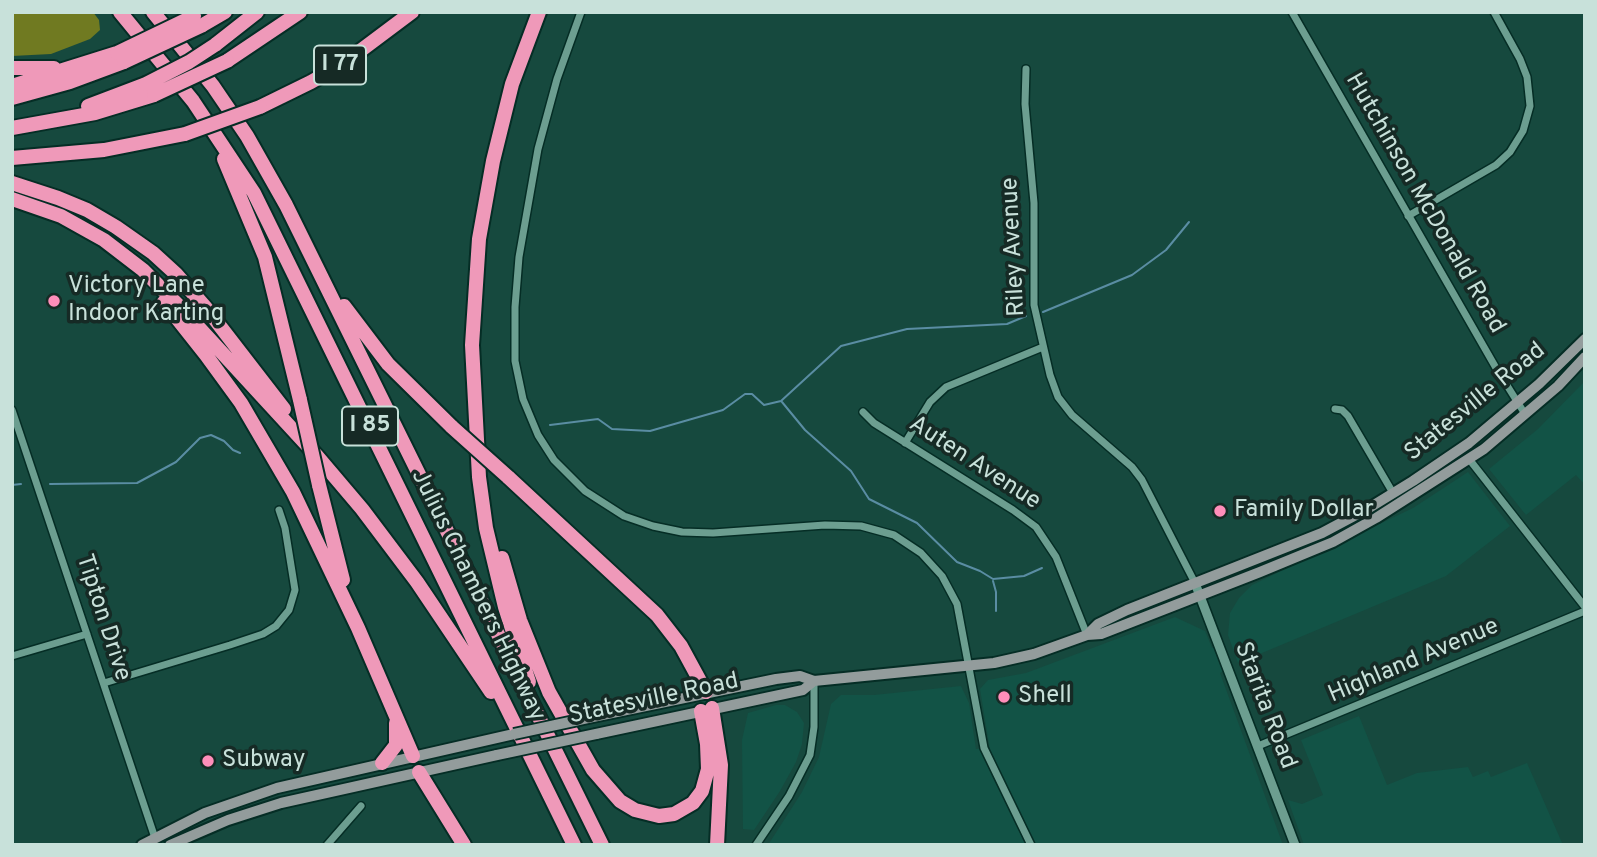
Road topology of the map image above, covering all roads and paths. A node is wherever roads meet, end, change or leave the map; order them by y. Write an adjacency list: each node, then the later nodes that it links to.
1 (120, 12): 21 (highway, Julius Chambers Highway / I 85)
2 (153, 12): 28 (highway, Julius Chambers Highway / I 85)
3 (225, 12): 12 (highway)
4 (257, 12): 19 (highway, bridge)
5 (300, 12): 19 (highway, I 77, bridge)
6 (412, 12): 23 (highway, I 77, bridge)
7 (528, 12): 14 (highway)
8 (539, 12): 14 (highway)
9 (581, 12): 50 (street)
10 (1292, 12): 26 (street, Hutchinson McDonald Road)
11 (1494, 12): 26 (street)
12 (199, 18): 13 (highway, bridge)
13 (120, 57): 15 (highway); 20 (highway)
14 (520, 58): 37 (highway)
15 (76, 67): 16 (highway); 18 (highway)
16 (12, 68)
17 (1026, 69): 30 (street, Riley Avenue)
18 (12, 86)
19 (150, 89): 22 (highway, I 77)
20 (12, 98)
21 (208, 123): 46 (highway, bridge); 57 (highway, Julius Chambers Highway / I 85)
22 (12, 127)
23 (12, 158)
24 (12, 183): 39 (highway)
25 (12, 199): 27 (highway)
26 (1408, 216): 32 (street, Hutchinson McDonald Road)
27 (90, 231): 39 (highway); 46 (highway)
28 (322, 277): 53 (highway, bridge); 56 (highway, Julius Chambers Highway / I 85)
29 (1585, 339): 32 (main road, Statesville Road)
30 (1043, 347): 38 (street); 43 (street, Riley Avenue)
31 (1584, 361): 36 (main road, Statesville Road)
32 (1517, 403): 36 (street, Hutchinson McDonald Road); 41 (main road, Statesville Road)
33 (1335, 409): 41 (street)
34 (12, 410): 47 (street, Tipton Drive)
35 (863, 412): 38 (street, Auten Avenue)
36 (1525, 414): 40 (main road, Statesville Road)
37 (475, 424): 54 (highway); 56 (highway)
38 (905, 443): 48 (street, Auten Avenue)
39 (317, 456): 57 (highway)
40 (1469, 459): 44 (main road, Statesville Road); 45 (street)
41 (1393, 493): 43 (main road, Statesville Road)
42 (279, 510): 52 (street)
43 (1195, 583): 44 (street, Starita Road); 48 (main road, Statesville Road)
44 (1201, 595): 48 (main road, Statesville Road); 58 (street, Starita Road)
45 (1585, 609): 58 (street, Highland Avenue)
46 (358, 628): 55 (highway)
47 (87, 634): 49 (street); 52 (street, Tipton Drive)
48 (1087, 635): 50 (main road, Statesville Road)
49 (12, 656)
50 (968, 667): 51 (main road, Statesville Road); 72 (street)
51 (814, 681): 53 (main road, Statesville Road); 54 (main road, Statesville Road); 71 (street)
52 (104, 683): 63 (street, Tipton Drive)
53 (706, 692): 54 (main road); 59 (main road, Statesville Road, bridge)
54 (706, 709): 61 (main road, Statesville Road, bridge); 70 (highway)
55 (396, 718): 59 (highway); 60 (highway)
56 (545, 730): 69 (highway, Julius Chambers Highway / I 85)
57 (519, 736): 68 (highway, Julius Chambers Highway / I 85)
58 (1258, 746): 73 (street, Starita Road)
59 (413, 756): 60 (main road, Statesville Road); 61 (main road)
60 (382, 763): 63 (main road, Statesville Road)
61 (419, 772): 65 (main road, Statesville Road); 67 (highway)
62 (361, 806): 66 (street)
63 (156, 841): 64 (main road, Statesville Road)
64 (142, 845)
65 (170, 845)
66 (327, 845)
67 (464, 845)
68 (574, 845)
69 (602, 845)
70 (717, 845)
71 (756, 845)
72 (1031, 845)
73 (1295, 845)

